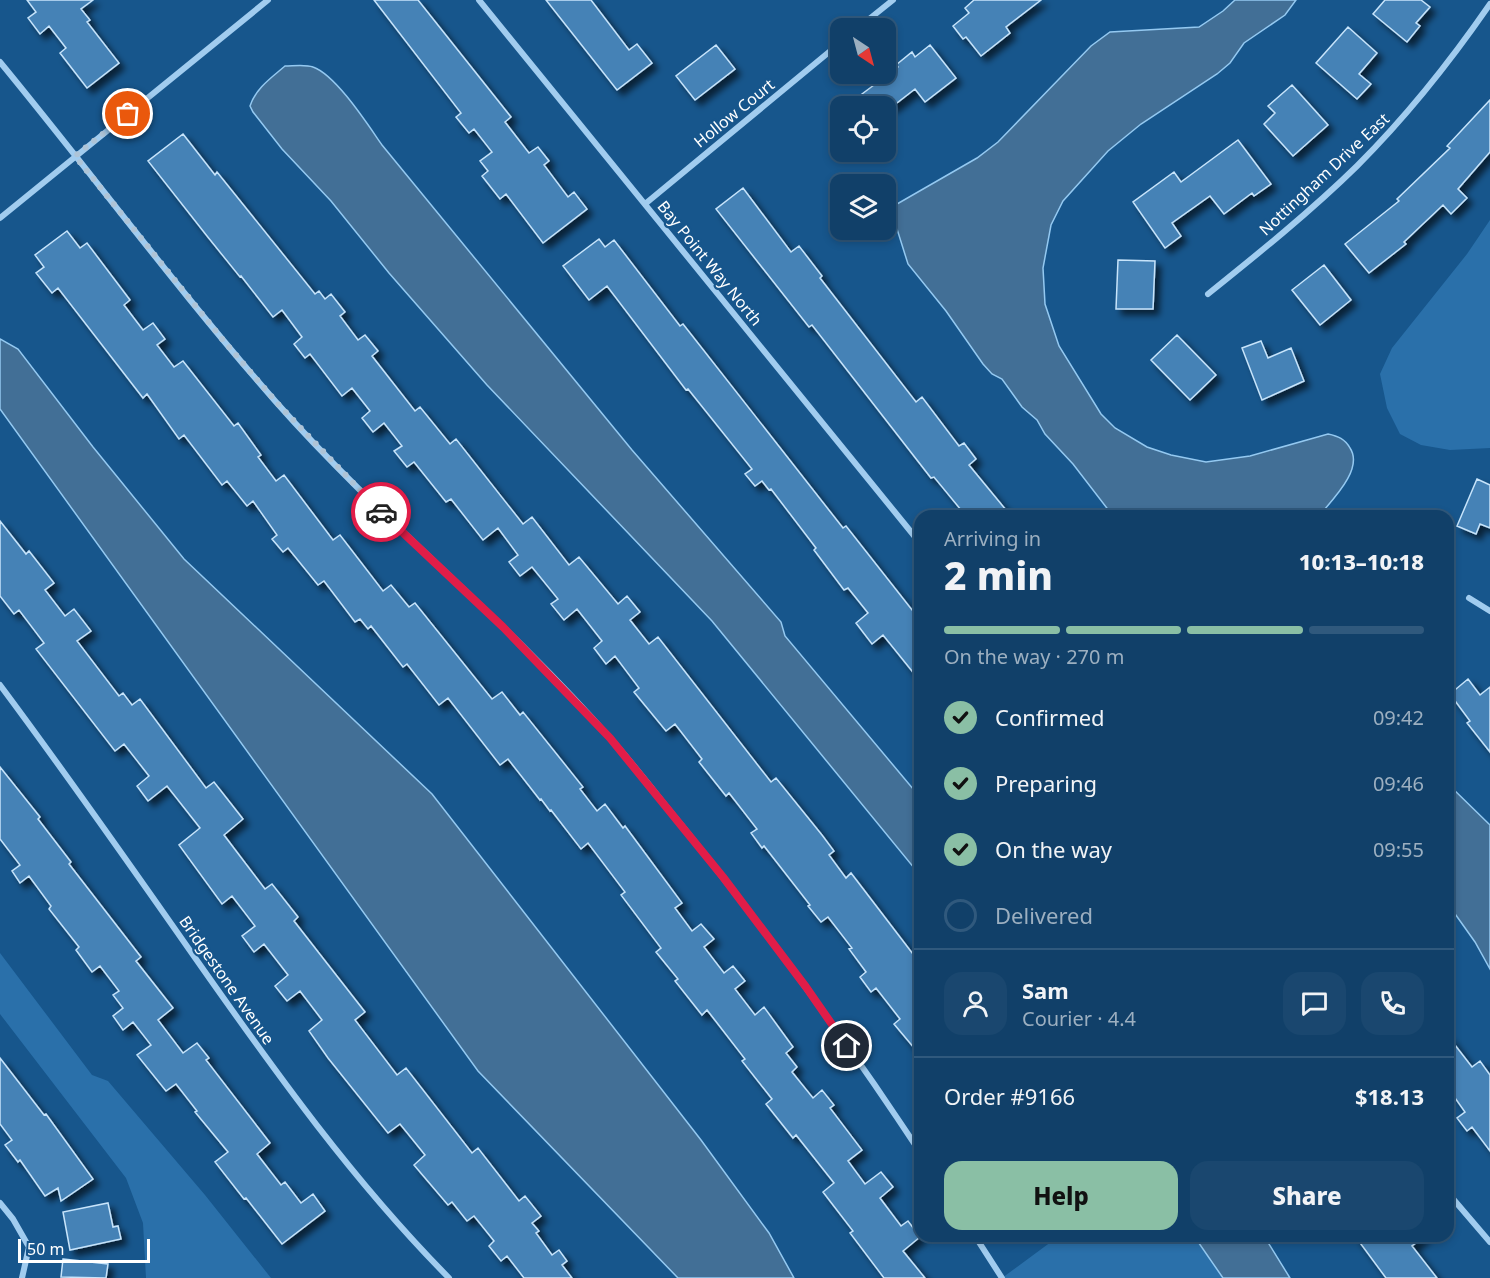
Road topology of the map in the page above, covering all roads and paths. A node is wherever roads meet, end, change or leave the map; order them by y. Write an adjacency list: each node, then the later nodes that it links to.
1 (268, 0): 8 (street)
2 (479, 0): 9 (street, Bay Point Way North)
3 (893, 0): 5 (street)
4 (1490, 4): 11 (street, Nottingham Drive East)
5 (870, 18)
6 (830, 51): 9 (street, Hollow Court)
7 (0, 62): 8 (street)
8 (75, 156): 10 (street); 16 (street)
9 (645, 204): 12 (street, Bay Point Way North)
10 (0, 218)
11 (1208, 294)
12 (914, 536)
13 (1469, 598): 14 (street)
14 (1490, 611)
15 (0, 685): 22 (street, Bridgestone Avenue)
16 (914, 1143)
17 (1454, 1199): 20 (street)
18 (0, 1203): 21 (street)
19 (979, 1242): 23 (street)
20 (1490, 1242)
21 (22, 1278)
22 (449, 1278)
23 (1002, 1278)

